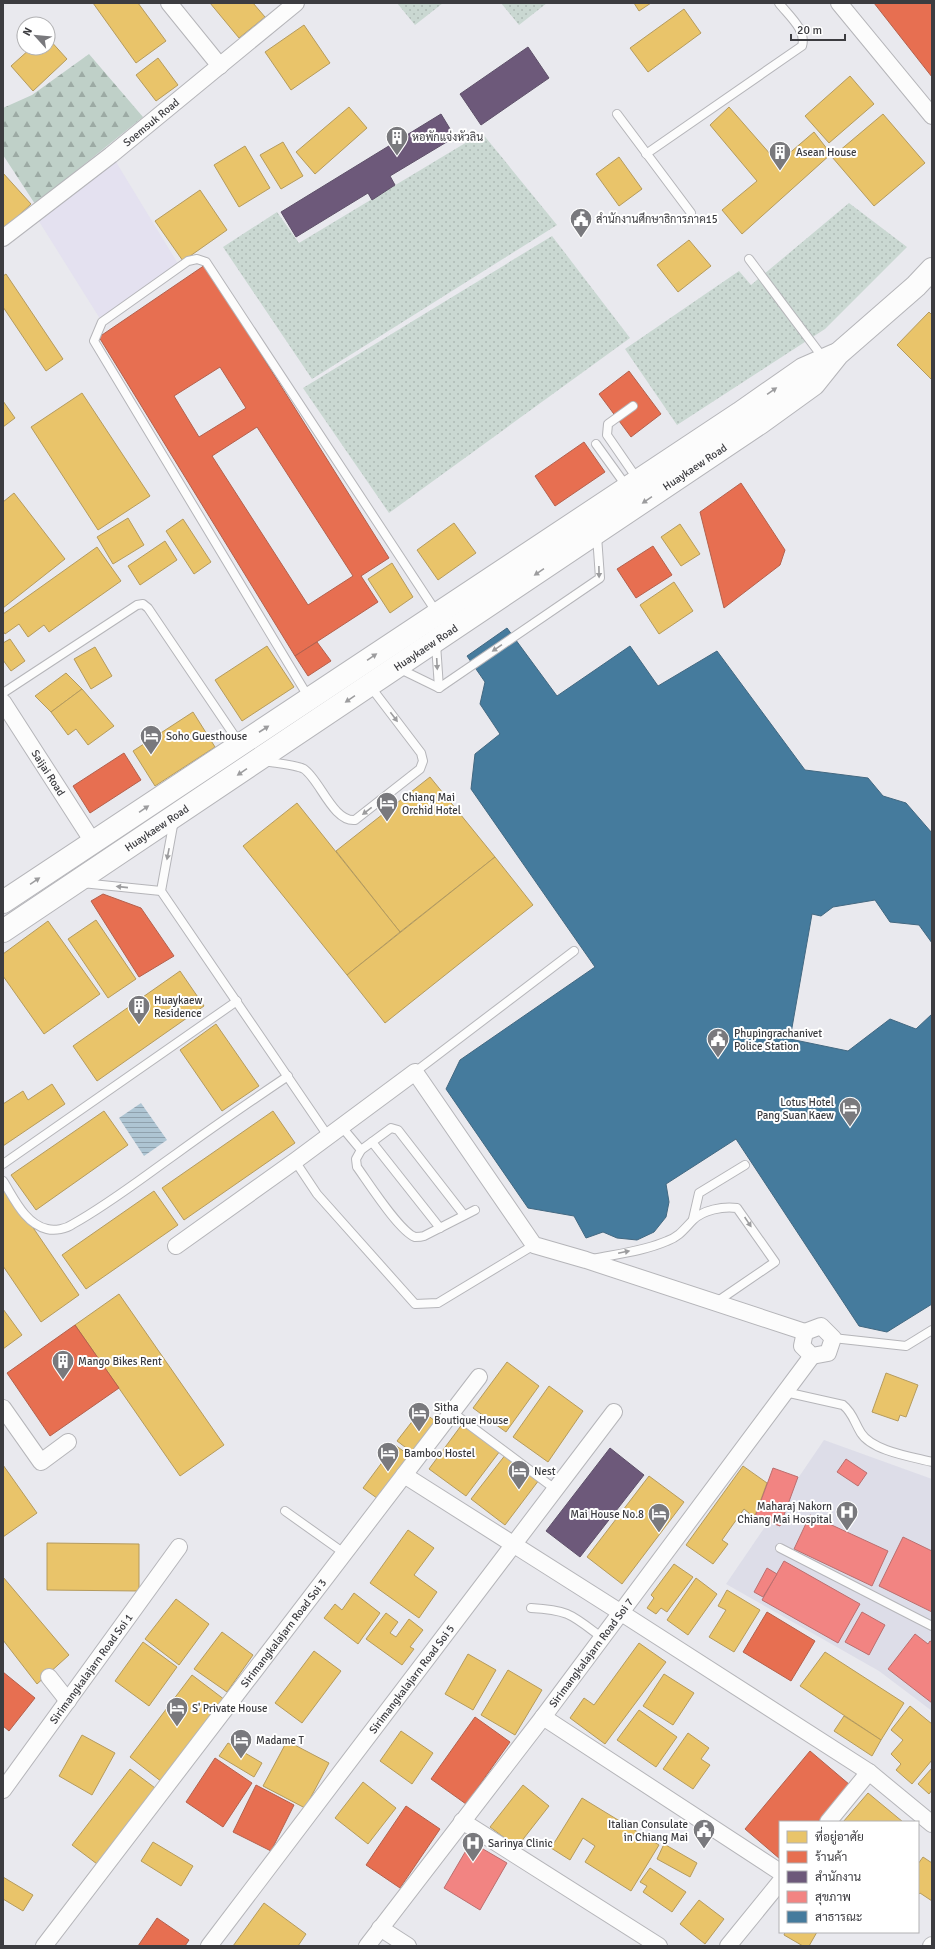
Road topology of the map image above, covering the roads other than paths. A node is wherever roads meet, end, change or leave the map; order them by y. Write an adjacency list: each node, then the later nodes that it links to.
1 (169, 3): 5 (street)
2 (296, 3): 5 (street, Soemsuk Road)
3 (779, 3): 8 (lane)
4 (839, 3): 7 (street)
5 (220, 66): 10 (street, Soemsuk Road)
6 (617, 114): 8 (lane)
7 (932, 116)
8 (646, 154): 9 (lane)
9 (691, 213)
10 (3, 238)
11 (749, 259): 13 (lane)
12 (932, 269): 13 (main road, Huaykaew Road)
13 (831, 357): 16 (main road, Huaykaew Road, one-way to 13); 17 (main road, Huaykaew Road, one-way to 17)
14 (633, 406): 16 (lane)
15 (596, 444): 16 (lane)
16 (633, 484): 18 (main road, Huaykaew Road)
17 (597, 533): 19 (main road, Huaykaew Road, one-way to 19); 22 (lane, one-way to 22)
18 (437, 614): 24 (main road, Huaykaew Road, one-way to 18); 24 (lane)
19 (436, 641): 20 (main road, Huaykaew Road); 22 (lane, one-way to 22)
20 (396, 668): 21 (main road, Huaykaew Road); 22 (lane)
21 (370, 686): 27 (main road, Huaykaew Road, one-way to 27); 27 (lane, one-way to 27)
22 (439, 688)
23 (3, 692): 26 (lane)
24 (310, 699): 26 (main road, Huaykaew Road, one-way to 24)
25 (3, 702): 29 (street, Saijai Road)
26 (240, 745): 29 (main road, Huaykaew Road, one-way to 26)
27 (260, 760): 28 (main road, Huaykaew Road, one-way to 28)
28 (175, 817): 30 (main road, Huaykaew Road); 31 (lane, one-way to 31)
29 (93, 842): 32 (main road, Huaykaew Road, one-way to 29)
30 (77, 882): 31 (lane, one-way to 30); 33 (main road, Huaykaew Road)
31 (161, 891): 35 (lane)
32 (3, 902)
33 (3, 931)
34 (574, 951): 36 (lane)
35 (237, 1001): 37 (lane); 42 (lane)
36 (415, 1072): 38 (street); 50 (street)
37 (288, 1076): 38 (lane); 44 (lane)
38 (334, 1131): 40 (lane); 41 (street)
39 (372, 1142): 40 (lane); 46 (lane); 48 (lane)
40 (361, 1150): 48 (lane)
41 (295, 1161): 49 (street); 50 (lane)
42 (3, 1164)
43 (745, 1165): 47 (lane)
44 (3, 1181)
45 (475, 1210): 46 (lane)
46 (464, 1216): 48 (lane)
47 (693, 1219): 51 (lane, one-way to 47); 52 (lane, one-way to 52)
48 (440, 1228)
49 (176, 1246)
50 (534, 1246): 51 (street)
51 (586, 1260): 52 (street)
52 (715, 1302): 54 (street)
53 (932, 1330): 55 (lane)
54 (805, 1332): 55 (street); 56 (street)
55 (833, 1338): 56 (street)
56 (812, 1356): 58 (street, Sirimangkalajarn Road Soi 7)
57 (479, 1377): 60 (street, Sirimangkalajarn Road Soi 3)
58 (786, 1392): 63 (lane); 72 (street, Sirimangkalajarn Road Soi 7)
59 (3, 1408): 62 (street)
60 (452, 1412): 64 (street, Sirimangkalajarn Road Soi 3); 65 (lane)
61 (614, 1412): 65 (street, Sirimangkalajarn Road Soi 5)
62 (68, 1442)
63 (932, 1462)
64 (404, 1475): 67 (street); 70 (street, Sirimangkalajarn Road Soi 3)
65 (555, 1489): 67 (street, Sirimangkalajarn Road Soi 5)
66 (285, 1511): 70 (lane)
67 (513, 1544): 72 (street); 87 (street, Sirimangkalajarn Road Soi 5)
68 (179, 1548): 76 (street, Sirimangkalajarn Road Soi 1)
69 (780, 1548): 73 (lane)
70 (344, 1553): 86 (street, Sirimangkalajarn Road Soi 3)
71 (531, 1608): 74 (lane)
72 (620, 1612): 74 (street, Sirimangkalajarn Road Soi 7); 78 (street)
73 (932, 1626)
74 (601, 1637): 77 (street, Sirimangkalajarn Road Soi 7)
75 (49, 1677): 76 (street)
76 (68, 1701): 79 (street, Sirimangkalajarn Road Soi 1)
77 (543, 1717): 80 (street, Sirimangkalajarn Road Soi 7); 83 (street)
78 (869, 1772): 81 (street); 82 (street)
79 (3, 1790)
80 (462, 1821): 85 (street, Sirimangkalajarn Road Soi 7); 90 (street)
81 (829, 1821)
82 (932, 1824)
83 (779, 1871)
84 (779, 1883): 91 (street)
85 (380, 1928): 88 (street, Sirimangkalajarn Road Soi 7); 89 (street)
86 (44, 1946)
87 (209, 1946)
88 (367, 1946)
89 (408, 1946)
90 (659, 1946)
91 (728, 1946)

